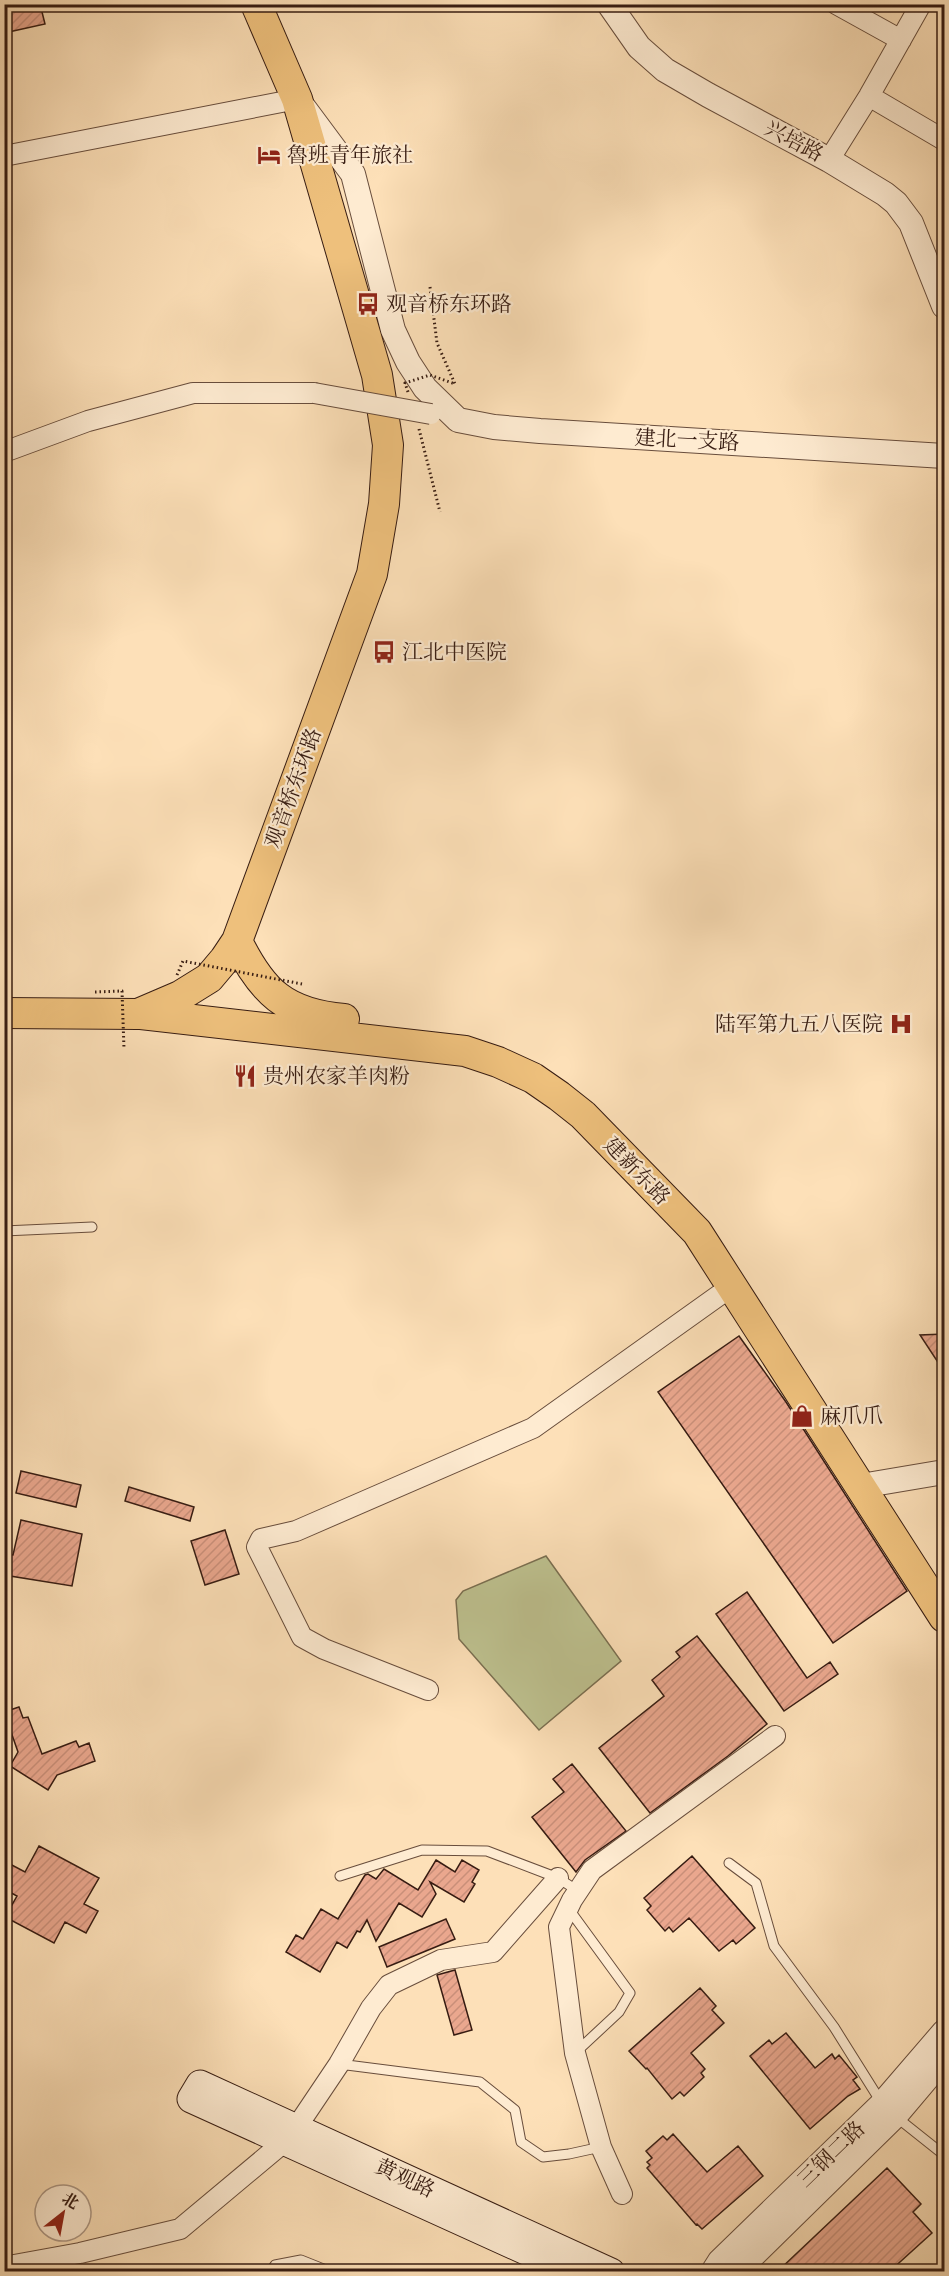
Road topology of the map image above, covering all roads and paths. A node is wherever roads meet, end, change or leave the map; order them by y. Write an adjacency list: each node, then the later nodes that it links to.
1 (256, 4): 7 (main road, 观音桥东环路)
2 (609, 4): 10 (street, 兴培路)
3 (836, 4): 5 (street)
4 (921, 4): 5 (street)
5 (902, 40): 6 (street)
6 (869, 96): 8 (street); 10 (street)
7 (297, 99): 9 (street); 15 (street); 19 (main road, 观音桥东环路)
8 (945, 140)
9 (4, 156)
10 (829, 160): 12 (street, 兴培路)
11 (430, 287): 13 (path, bridge)
12 (945, 306)
13 (411, 401)
14 (424, 417): 15 (street, 建北一支路); 16 (street, 建北一支路, bridge); 18 (path)
15 (458, 420): 17 (street, 建北一支路)
16 (4, 452)
17 (945, 456)
18 (440, 512)
19 (237, 941): 24 (main road, 观音桥东环路); 30 (main road, 建新东路)
20 (177, 975): 21 (path, bridge)
21 (302, 984)
22 (95, 992): 25 (path, bridge)
23 (4, 1012): 24 (main road, 观音桥东环路)
24 (138, 1014): 28 (main road, 建新东路)
25 (124, 1049)
26 (92, 1227): 27 (lane)
27 (4, 1231)
28 (732, 1286): 30 (main road, 建新东路); 33 (street)
29 (945, 1472): 30 (street)
30 (872, 1484): 31 (main road, 建新东路); 32 (main road, 建新东路)
31 (945, 1579)
32 (945, 1617)
33 (428, 1690)
34 (775, 1736): 38 (street)
35 (729, 1863): 45 (lane)
36 (340, 1876): 37 (lane)
37 (558, 1878): 38 (lane); 43 (street)
38 (578, 1891): 39 (street)
39 (568, 1908): 41 (street); 41 (lane)
40 (945, 2032): 45 (street, 三钢二路)
41 (575, 2053): 47 (street)
42 (945, 2058): 45 (street, 三钢二路)
43 (339, 2064): 46 (street); 47 (lane)
44 (196, 2092): 46 (main road, 黄观路)
45 (888, 2110): 48 (lane); 55 (street, 三钢二路); 56 (street, 三钢二路)
46 (290, 2135): 50 (street); 53 (main road, 黄观路); 54 (main road, 黄观路)
47 (601, 2147): 49 (street)
48 (945, 2156)
49 (622, 2194)
50 (12, 2271)
51 (270, 2271): 52 (lane)
52 (331, 2271)
53 (572, 2271)
54 (610, 2271)
55 (713, 2271)
56 (736, 2271)

